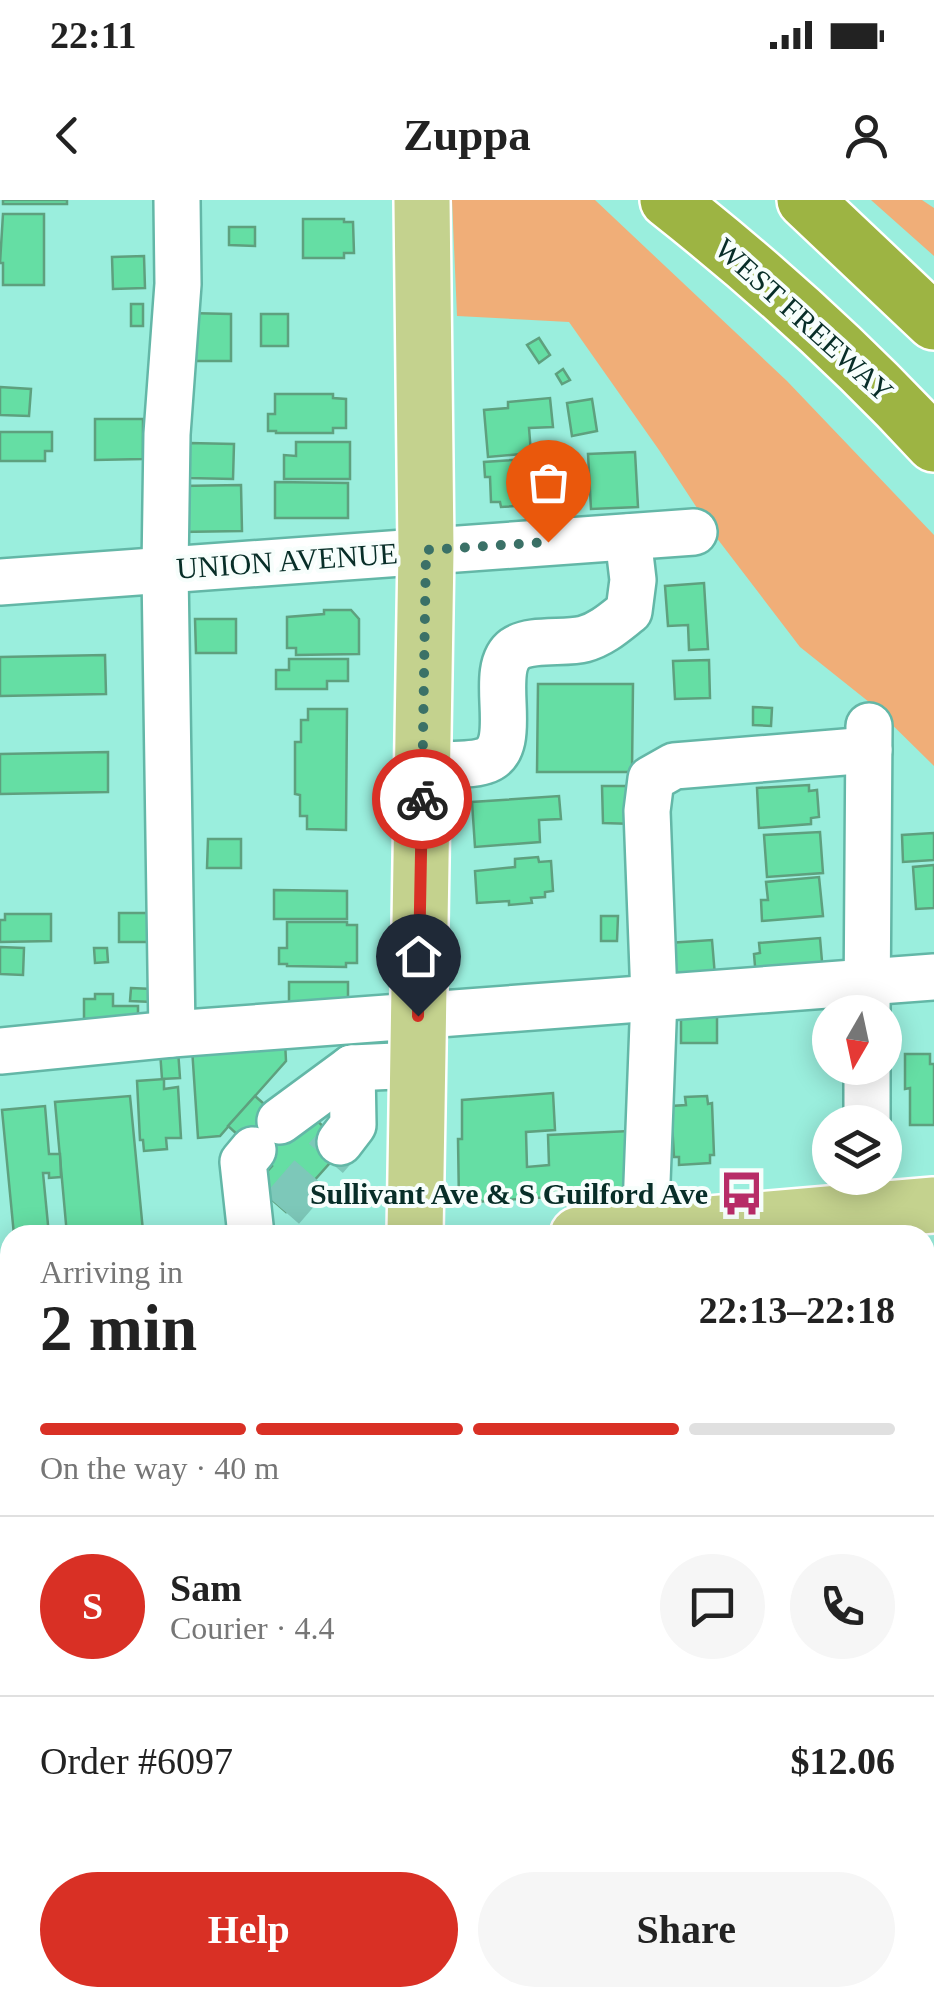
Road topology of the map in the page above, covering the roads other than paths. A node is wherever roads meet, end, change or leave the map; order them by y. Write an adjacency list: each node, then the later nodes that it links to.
1 (177, 200): 10 (street)
2 (422, 200): 9 (main road)
3 (668, 200): 6 (highway, WEST FREEWAY)
4 (804, 200): 5 (highway)
5 (934, 322)
6 (934, 444)
7 (694, 532): 8 (street, UNION AVENUE)
8 (628, 536): 9 (street, UNION AVENUE); 12 (street)
9 (426, 550): 10 (street, UNION AVENUE); 12 (main road)
10 (165, 570): 11 (street, UNION AVENUE); 18 (street)
11 (0, 582)
12 (422, 765): 19 (main road)
13 (934, 978): 15 (street)
14 (867, 995): 16 (street)
15 (877, 995)
16 (654, 997): 17 (street); 19 (street); 27 (street)
17 (812, 998)
18 (172, 1034): 19 (street); 20 (street)
19 (418, 1040): 21 (street); 26 (main road)
20 (0, 1052)
21 (352, 1068): 22 (street); 25 (street)
22 (340, 1142)
23 (934, 1205): 24 (main road)
24 (863, 1208): 28 (main road)
25 (260, 1219)
26 (415, 1225)
27 (645, 1225)
28 (709, 1225)

